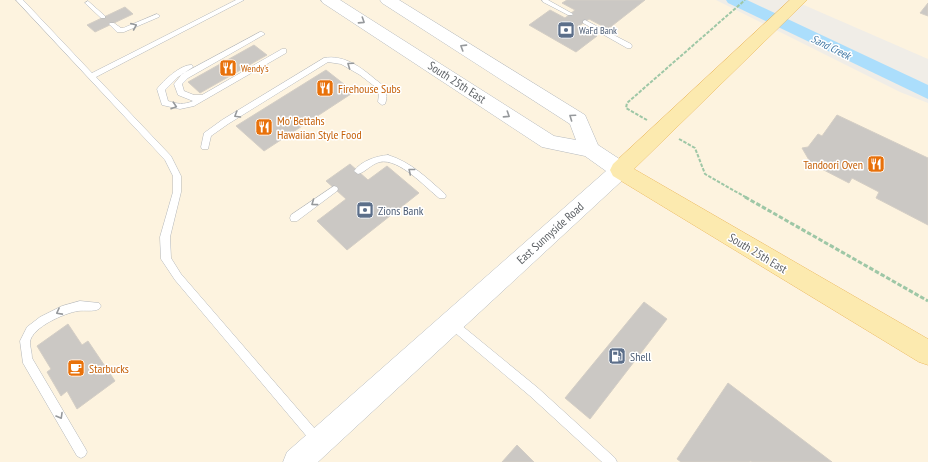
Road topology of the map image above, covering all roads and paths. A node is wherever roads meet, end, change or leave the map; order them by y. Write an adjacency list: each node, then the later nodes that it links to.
1 (19, 0): 16 (lane)
2 (242, 0): 16 (lane)
3 (329, 0): 22 (main road, South 25th East, one-way to 22)
4 (388, 0): 22 (main road, one-way to 4)
5 (745, 0): 19 (path)
6 (799, 0): 23 (main road, East Sunnyside Road)
7 (545, 1): 9 (lane)
8 (88, 3): 11 (lane)
9 (570, 14)
10 (157, 16): 13 (lane, one-way to 10)
11 (104, 17)
12 (585, 22): 14 (lane)
13 (112, 24)
14 (629, 46)
15 (284, 51): 17 (lane)
16 (91, 77): 32 (lane)
17 (203, 98): 17 (lane, one-way to 17)
18 (382, 102): 20 (lane, one-way to 20)
19 (626, 108)
20 (205, 147)
21 (695, 148): 28 (path)
22 (590, 150): 23 (main road, South 25th East)
23 (620, 170): 30 (main road, East Sunnyside Road); 31 (main road, South 25th East)
24 (358, 171): 26 (lane, one-way to 24)
25 (334, 188): 27 (lane, one-way to 27)
26 (442, 196)
27 (294, 218)
28 (928, 302)
29 (96, 306): 33 (lane, one-way to 33)
30 (451, 323): 32 (main road, East Sunnyside Road); 35 (lane)
31 (928, 353)
32 (319, 442): 34 (main road, East Sunnyside Road)
33 (81, 452)
34 (297, 462)
35 (611, 462)

